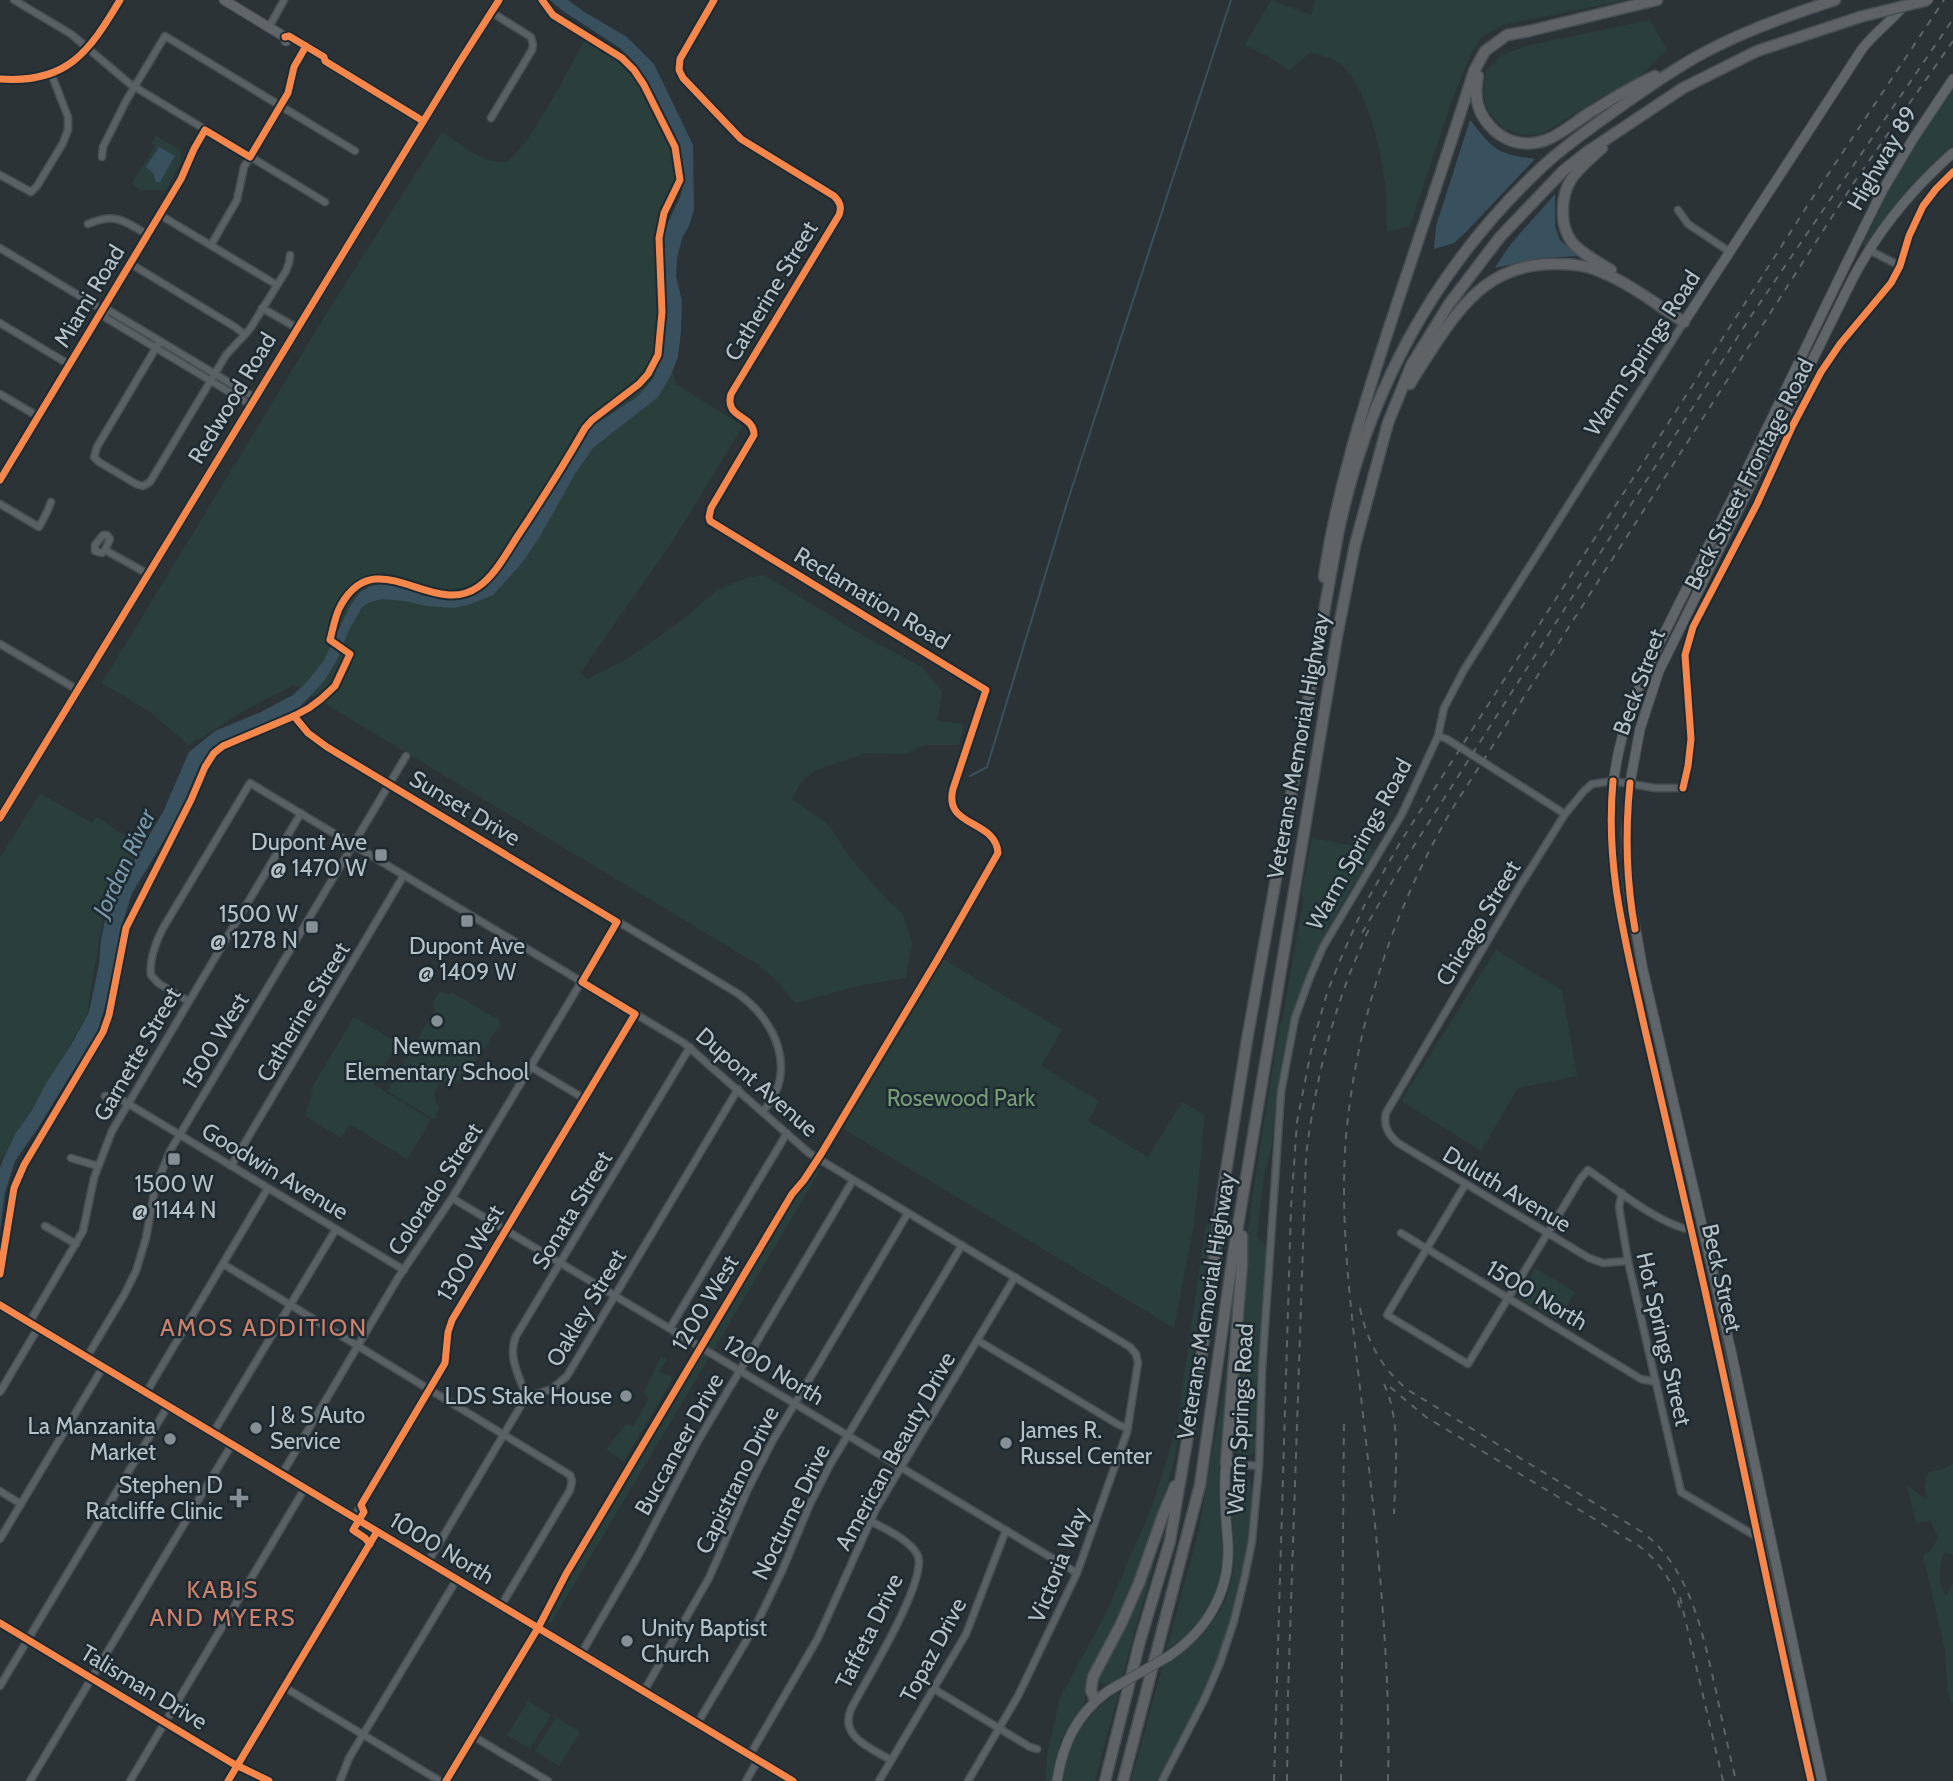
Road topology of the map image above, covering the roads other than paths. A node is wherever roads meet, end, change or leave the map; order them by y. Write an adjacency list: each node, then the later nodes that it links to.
1 (14, 0): 14 (street)
2 (120, 0): 14 (street)
3 (224, 0): 12 (main road)
4 (284, 0): 12 (street)
5 (499, 0): 11 (main road, Redwood Road)
6 (714, 0): 56 (street, Catherine Street)
7 (1657, 0): 13 (highway)
8 (1836, 0): 16 (highway, Veterans Memorial Highway)
9 (1908, 0): 40 (main road, Warm Springs Road)
10 (1928, 0): 21 (highway, Veterans Memorial Highway, bridge)
11 (491, 12): 23 (street); 24 (main road, Redwood Road)
12 (268, 27): 15 (main road)
13 (1529, 31): 16 (highway); 68 (highway)
14 (88, 48): 17 (street); 20 (street)
15 (304, 48): 22 (street); 24 (main road)
16 (1687, 62): 68 (highway, Veterans Memorial Highway)
17 (51, 73): 18 (street); 31 (street)
18 (0, 79)
19 (1953, 79): 42 (main road, Highway 89)
20 (134, 87): 22 (street); 25 (street); 29 (street)
21 (1683, 88): 48 (highway); 59 (highway, Veterans Memorial Highway)
22 (281, 106): 26 (street); 28 (street)
23 (491, 118)
24 (423, 121): 50 (main road, Redwood Road)
25 (205, 130): 28 (street); 34 (street, Miami Road)
26 (355, 151)
27 (1953, 153): 39 (main road, Highway 89)
28 (250, 157): 32 (street); 37 (street)
29 (102, 158)
30 (1953, 172): 44 (street, Beck Street Frontage Road)
31 (0, 175)
32 (325, 202)
33 (1678, 210): 40 (street)
34 (160, 215): 36 (street, Miami Road); 37 (street)
35 (88, 224): 36 (street)
36 (148, 235): 43 (street, Miami Road)
37 (211, 245): 45 (street)
38 (0, 248): 47 (street)
39 (1869, 250): 44 (street); 74 (main road, Beck Street)
40 (1730, 252): 48 (main road, Warm Springs Road)
41 (290, 255): 45 (street)
42 (1850, 259): 73 (main road, Beck Street)
43 (131, 264): 47 (street, Miami Road); 51 (street)
44 (1900, 266): 74 (street, Beck Street Frontage Road)
45 (277, 285): 46 (street)
46 (262, 308): 50 (street); 51 (street)
47 (103, 310): 52 (street); 53 (street, Miami Road)
48 (1686, 320): 59 (highway); 71 (street, Warm Springs Road)
49 (0, 323): 53 (street)
50 (297, 328): 57 (main road, Redwood Road)
51 (244, 334): 54 (street)
52 (158, 344): 54 (street); 54 (street)
53 (70, 365): 58 (street, Miami Road)
54 (213, 378): 57 (street)
55 (0, 394): 58 (street)
56 (731, 394): 80 (street, Reclamation Road)
57 (253, 402): 66 (main road, Redwood Road)
58 (39, 417): 61 (street, Miami Road)
59 (1388, 423): 105 (highway, Veterans Memorial Highway)
60 (0, 463): 61 (street)
61 (8, 468): 62 (street, Miami Road)
62 (0, 480)
63 (51, 502): 64 (street)
64 (0, 503)
65 (105, 550): 66 (street)
66 (148, 574): 69 (main road, Redwood Road)
67 (0, 643): 69 (street)
68 (1317, 657): 150 (highway, Veterans Memorial Highway)
69 (78, 690): 78 (main road, Redwood Road)
70 (297, 721): 75 (street, Sunset Drive)
71 (1438, 736): 77 (street); 148 (street, Warm Springs Road)
72 (405, 756): 75 (street, 1500 West)
73 (1613, 781): 74 (street, Chicago Street); 77 (street, Chicago Street); 111 (main road, Beck Street)
74 (1630, 783): 109 (main road, Beck Street)
75 (388, 785): 79 (street, 1500 West); 82 (street, Sunset Drive)
76 (301, 813): 79 (street, Dupont Avenue); 84 (street, Garnette Street); 84 (street, Dupont Avenue)
77 (1565, 814): 93 (street, Chicago Street)
78 (0, 818)
79 (353, 844): 81 (street, Dupont Avenue); 95 (street, 1500 West)
80 (997, 846): 97 (street, 1200 West)
81 (404, 875): 83 (street, Dupont Avenue); 99 (street, Catherine Street)
82 (617, 922): 83 (street, Colorado Street); 92 (street, Sunset Drive)
83 (582, 982): 85 (street, Dupont Avenue); 87 (street, Colorado Street)
84 (188, 1001): 91 (street, Garnette Street)
85 (635, 1014): 86 (street, Dupont Avenue); 90 (street, 1300 West)
86 (690, 1047): 88 (street, Dupont Avenue); 118 (street, Sonata Street)
87 (531, 1066): 90 (street); 104 (street, Colorado Street)
88 (738, 1089): 92 (street, Dupont Avenue); 122 (street, Oakley Street)
89 (105, 1096): 91 (street, Goodwin Avenue)
90 (585, 1099): 110 (street, 1300 West)
91 (127, 1103): 95 (street, Goodwin Avenue); 98 (street, Garnette Street)
92 (763, 1111): 94 (street, Dupont Avenue)
93 (1385, 1120): 101 (street, Duluth Avenue)
94 (786, 1133): 97 (street, Dupont Avenue); 127 (street)
95 (180, 1135): 99 (street, Goodwin Avenue); 132 (street, 1500 West)
96 (71, 1158): 98 (street)
97 (818, 1158): 100 (street, Dupont Avenue); 130 (street, 1200 West)
98 (98, 1166): 114 (street, Garnette Street)
99 (231, 1166): 102 (street, Goodwin Avenue)
100 (853, 1180): 106 (street, Dupont Avenue); 134 (street, Buccaneer Drive)
101 (1465, 1185): 113 (street, Duluth Avenue); 116 (street)
102 (268, 1188): 108 (street, Goodwin Avenue); 119 (street)
103 (1622, 1193): 111 (street); 113 (street); 117 (street, Hot Springs Street)
104 (453, 1198): 110 (street, 1200 North); 120 (street, Colorado Street)
105 (1242, 1208): 147 (highway); 198 (highway, Veterans Memorial Highway)
106 (908, 1213): 115 (street, Dupont Avenue); 140 (street, Capistrano Drive)
107 (45, 1226): 114 (street)
108 (336, 1228): 120 (street, Goodwin Avenue); 124 (street)
109 (1703, 1228): 111 (street); 201 (main road, Beck Street)
110 (506, 1230): 118 (street, 1200 North); 136 (street, 1300 West)
111 (1691, 1230): 159 (main road, Beck Street)
112 (1401, 1233): 116 (street, 1500 North)
113 (1548, 1234): 117 (street, Duluth Avenue); 123 (street)
114 (76, 1244): 126 (street, Garnette Street)
115 (962, 1245): 121 (street, Dupont Avenue); 145 (street, Nocturne Drive)
116 (1426, 1248): 123 (street, 1500 North); 123 (street)
117 (1628, 1261): 135 (street, Hot Springs Street)
118 (560, 1263): 122 (street, 1200 North); 139 (street, Sonata Street)
119 (223, 1264): 124 (street); 138 (street)
120 (404, 1269): 129 (street, Colorado Street)
121 (1015, 1277): 128 (street, American Beauty Drive); 131 (street, Dupont Avenue)
122 (615, 1295): 127 (street, 1200 North); 139 (street, Oakley Street)
123 (1508, 1298): 135 (street, 1500 North)
124 (290, 1304): 129 (street); 143 (street)
125 (0, 1305): 126 (main road, 1000 North)
126 (34, 1325): 132 (main road, 1000 North); 137 (street, Garnette Street)
127 (670, 1328): 130 (street, 1200 North)
128 (977, 1340): 142 (street); 149 (street, American Beauty Drive)
129 (358, 1346): 136 (street); 151 (street, Colorado Street)
130 (702, 1348): 134 (street, 1200 North); 166 (street, 1200 West)
131 (1132, 1349): 142 (street, Victoria Way)
132 (87, 1357): 133 (main road, 1000 North)
133 (103, 1367): 138 (main road, 1000 North); 154 (street)
134 (740, 1370): 140 (street, 1200 North); 168 (street, Buccaneer Drive)
135 (1656, 1382): 159 (street, Hot Springs Street)
136 (429, 1389): 144 (street); 155 (street, 1300 West)
137 (0, 1392)
138 (146, 1392): 141 (main road, 1000 North)
139 (526, 1397): 144 (street)
140 (794, 1403): 145 (street, 1200 North); 173 (street, Capistrano Drive)
141 (168, 1406): 143 (main road, 1000 North); 167 (street)
142 (1128, 1428): 162 (street, Victoria Way)
143 (213, 1433): 146 (main road, 1000 North)
144 (504, 1434): 161 (street); 164 (street)
145 (848, 1436): 149 (street, 1200 North); 176 (street, Nocturne Drive)
146 (232, 1444): 151 (main road, 1000 North); 169 (street)
147 (1226, 1463): 148 (street); 174 (main road, bridge)
148 (1259, 1465): 199 (street, Warm Springs Road)
149 (901, 1467): 156 (street, American Beauty Drive); 157 (street, 1200 North)
150 (1183, 1467): 174 (highway); 197 (highway, Veterans Memorial Highway)
151 (282, 1474): 152 (main road, 1000 North)
152 (305, 1488): 155 (main road, 1000 North); 175 (street)
153 (0, 1491): 154 (street)
154 (21, 1504): 160 (street)
155 (354, 1517): 158 (main road, 1000 North)
156 (870, 1521): 181 (street, American Beauty Drive); 182 (street, Taffeta Drive)
157 (1006, 1530): 162 (street, 1200 North); 172 (street, Topaz Drive)
158 (377, 1532): 161 (main road, 1000 North); 171 (street)
159 (1759, 1538): 200 (main road, Beck Street)
160 (0, 1539)
161 (428, 1562): 163 (main road, 1000 North)
162 (1077, 1573): 177 (street, Victoria Way)
163 (457, 1579): 164 (main road, 1000 North); 178 (street)
164 (501, 1606): 166 (main road, 1000 North)
165 (0, 1623): 167 (street, Talisman Drive)
166 (538, 1628): 168 (main road, 1000 North); 179 (street, 1200 West)
167 (28, 1640): 169 (street, Talisman Drive); 170 (street)
168 (581, 1654): 173 (main road, 1000 North)
169 (92, 1679): 175 (street, Talisman Drive); 184 (street)
170 (0, 1686)
171 (284, 1687): 178 (street); 183 (street)
172 (934, 1689): 177 (street); 182 (street, Topaz Drive)
173 (643, 1691): 176 (main road, 1000 North)
174 (1095, 1700): 196 (main road)
175 (165, 1723): 183 (street, Talisman Drive); 185 (street)
176 (697, 1724): 181 (main road, 1000 North)
177 (999, 1728): 180 (street); 195 (street, Victoria Way)
178 (363, 1735): 188 (street); 189 (street)
179 (473, 1736): 190 (street, 1200 West); 191 (street)
180 (1037, 1749)
181 (754, 1758): 192 (street, American Beauty Drive); 193 (main road, 1000 North)
182 (891, 1760): 194 (street, Topaz Drive)
183 (237, 1765): 186 (street); 187 (street, Talisman Drive)
184 (30, 1781)
185 (130, 1781)
186 (228, 1781)
187 (269, 1781)
188 (340, 1781)
189 (440, 1781)
190 (446, 1781)
191 (548, 1781)
192 (746, 1781)
193 (793, 1781)
194 (879, 1781)
195 (968, 1781)
196 (1057, 1781)
197 (1105, 1781)
198 (1124, 1781)
199 (1162, 1781)
200 (1811, 1781)
201 (1822, 1781)

